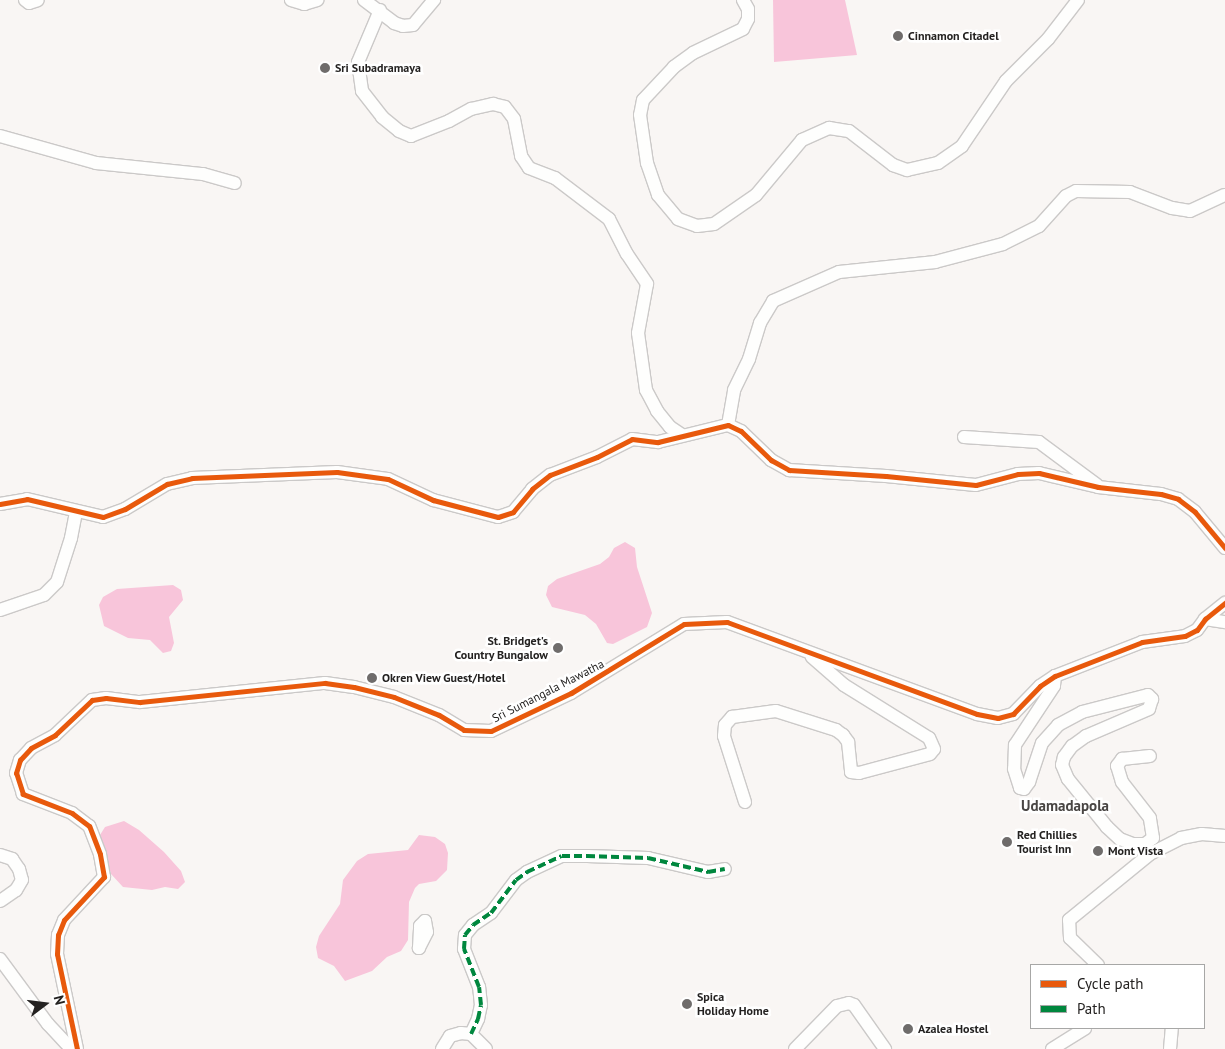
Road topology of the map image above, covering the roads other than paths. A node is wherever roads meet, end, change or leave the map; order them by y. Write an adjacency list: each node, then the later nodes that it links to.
1 (25, 0): 2 (street)
2 (38, 0)
3 (291, 0): 4 (street)
4 (317, 0)
5 (364, 0): 9 (street)
6 (434, 0): 9 (street)
7 (743, 0): 8 (street)
8 (1078, 0)
9 (380, 10): 14 (street)
10 (0, 136): 11 (street)
11 (235, 183)
12 (1225, 195): 13 (street)
13 (728, 426): 14 (street); 16 (street)
14 (682, 435): 18 (street)
15 (964, 437): 16 (street)
16 (1098, 487): 19 (street)
17 (0, 504): 18 (street)
18 (76, 512): 21 (street)
19 (1225, 548)
20 (1225, 603): 22 (street, Sri Sumangala Mawatha)
21 (0, 610)
22 (1205, 619): 23 (street); 25 (street, Sri Sumangala Mawatha)
23 (1225, 622)
24 (804, 650): 25 (street, Sri Sumangala Mawatha); 27 (street); 38 (street, Sri Sumangala Mawatha)
25 (1055, 676): 26 (street)
26 (1150, 756)
27 (745, 802)
28 (1225, 836): 33 (street)
29 (0, 856): 31 (street)
30 (725, 869): 36 (street)
31 (0, 901)
32 (0, 959): 37 (street)
33 (1097, 964)
34 (1083, 1029): 43 (street)
35 (1172, 1029): 44 (street)
36 (471, 1034): 39 (street); 40 (street)
37 (71, 1049)
38 (78, 1049)
39 (442, 1049)
40 (486, 1049)
41 (795, 1049): 42 (street)
42 (886, 1049)
43 (1052, 1049)
44 (1170, 1049)

